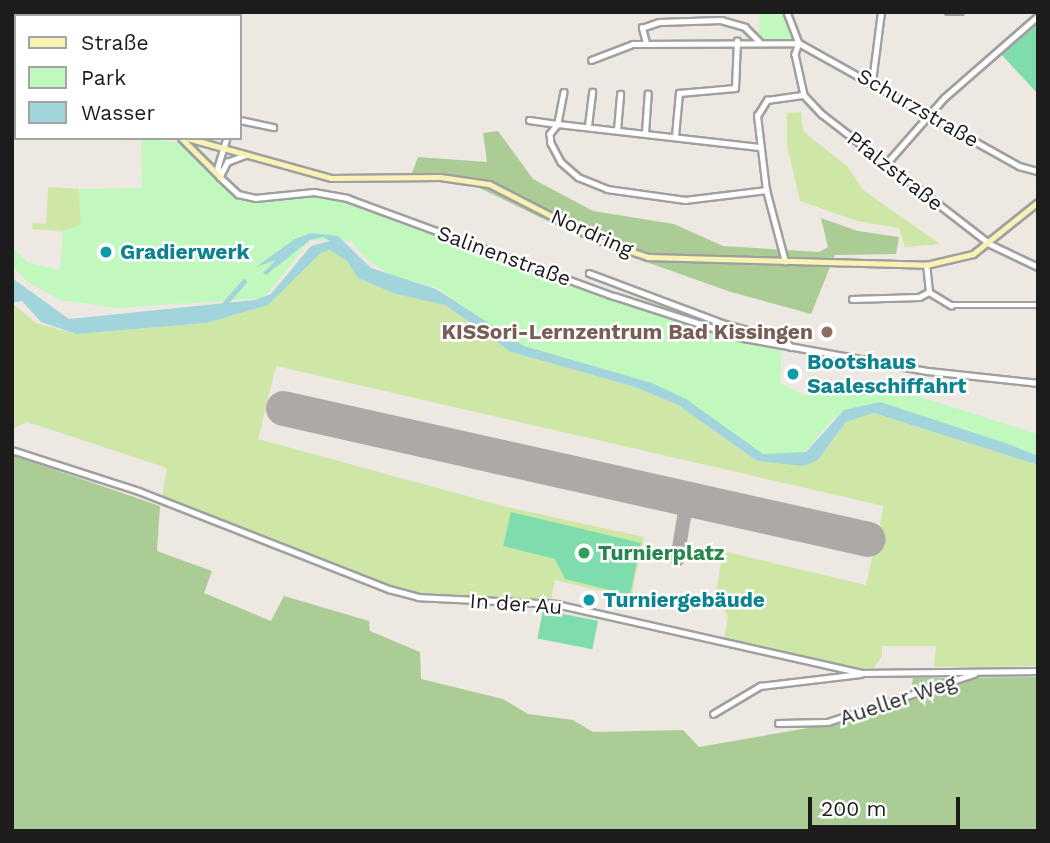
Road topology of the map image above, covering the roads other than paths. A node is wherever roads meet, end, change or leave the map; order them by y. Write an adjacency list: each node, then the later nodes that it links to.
1 (787, 12): 9 (street)
2 (881, 12): 11 (street)
3 (948, 12): 4 (street)
4 (961, 12)
5 (1038, 16): 17 (street)
6 (737, 41): 7 (street); 8 (street); 25 (street)
7 (759, 41): 8 (street); 9 (street)
8 (646, 43): 10 (street)
9 (799, 43): 11 (street, Schurzstraße); 16 (street)
10 (591, 60)
11 (872, 82): 17 (street, Schurzstraße)
12 (564, 92): 20 (street)
13 (592, 92): 21 (street)
14 (620, 94): 23 (street)
15 (648, 94): 24 (street)
16 (804, 94): 29 (street); 32 (street, Pfalzstraße)
17 (930, 115): 32 (street); 33 (street, Schurzstraße)
18 (242, 120): 22 (street)
19 (529, 120): 20 (street)
20 (558, 124): 21 (street); 35 (street)
21 (588, 126): 23 (street)
22 (273, 127)
23 (617, 130): 24 (street)
24 (645, 132): 25 (street)
25 (676, 136): 29 (street)
26 (183, 140): 34 (main road)
27 (194, 140): 30 (main road, Nordring)
28 (225, 140): 30 (street)
29 (759, 147): 35 (street)
30 (222, 148): 31 (main road, Nordring); 34 (street)
31 (245, 156): 34 (street); 38 (main road, Nordring)
32 (886, 163): 37 (street, Pfalzstraße)
33 (1038, 171)
34 (220, 177): 45 (street, Salinenstraße)
35 (766, 190): 38 (street)
36 (1038, 202): 37 (main road, Nordring)
37 (990, 243): 39 (main road, Nordring); 40 (street, Pfalzstraße)
38 (785, 263): 39 (main road, Nordring)
39 (926, 265): 42 (street)
40 (1038, 267)
41 (589, 273): 45 (street, Salinenstraße)
42 (929, 292): 43 (street); 44 (street)
43 (852, 299)
44 (1038, 305)
45 (791, 348): 46 (street, Salinenstraße)
46 (1038, 383)
47 (12, 450): 49 (street, In der Au)
48 (1038, 671): 50 (street, In der Au)
49 (861, 673): 50 (street, In der Au); 51 (street)
50 (975, 674): 52 (street, Aueller Weg)
51 (713, 714)
52 (778, 723)

